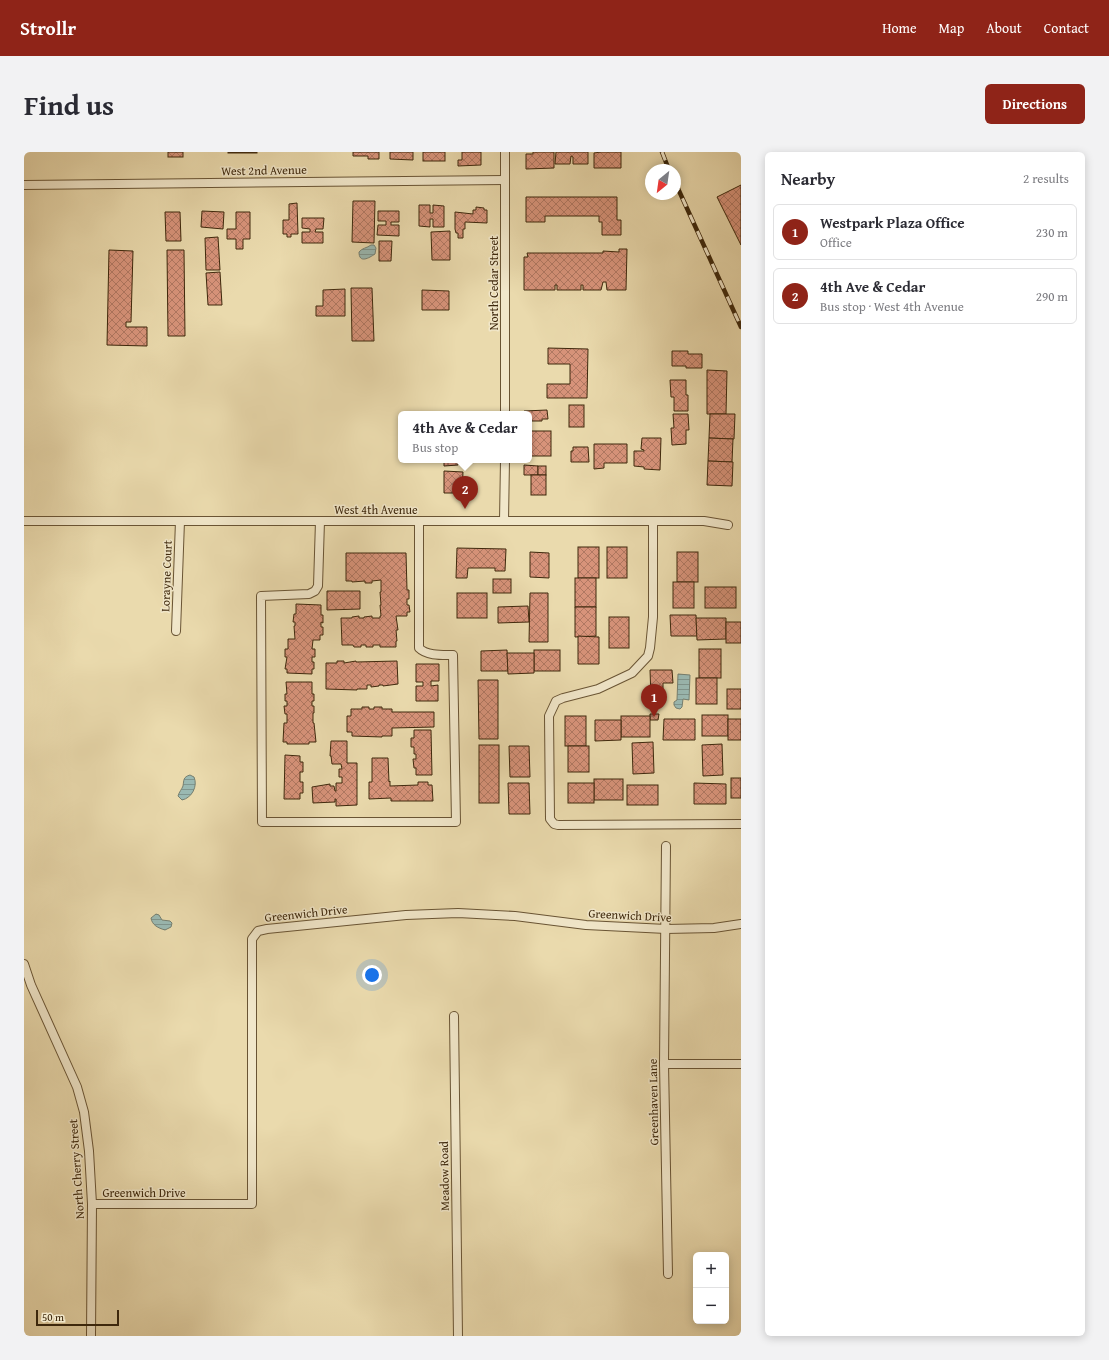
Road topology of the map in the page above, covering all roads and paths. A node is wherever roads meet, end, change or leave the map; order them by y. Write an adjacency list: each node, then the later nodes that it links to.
1 (505, 152): 2 (street, North Cedar Street)
2 (505, 180): 3 (street, West 2nd Avenue); 4 (street, North Cedar Street)
3 (24, 185)
4 (505, 411)
5 (504, 463): 10 (street)
6 (24, 521): 7 (street, West 4th Avenue)
7 (180, 521): 8 (street, West 4th Avenue); 13 (street, Lorayne Court)
8 (320, 521): 9 (street, West 4th Avenue); 9 (street)
9 (419, 521): 10 (street, West 4th Avenue)
10 (504, 521): 11 (street, West 4th Avenue)
11 (653, 521): 12 (street, West 4th Avenue); 14 (street)
12 (728, 525)
13 (176, 631)
14 (741, 824)
15 (666, 846): 17 (street, Greenhaven Lane)
16 (741, 924): 17 (street, Greenwich Drive)
17 (666, 929): 21 (street, Greenhaven Lane); 23 (street, Greenwich Drive)
18 (24, 964): 19 (street, North Cherry Street)
19 (28, 986): 23 (street, North Cherry Street)
20 (454, 1016): 26 (street, Meadow Road)
21 (664, 1064): 22 (street); 24 (street, Greenhaven Lane)
22 (741, 1064)
23 (92, 1204): 25 (street, North Cherry Street)
24 (668, 1274)
25 (91, 1336)
26 (458, 1336)

